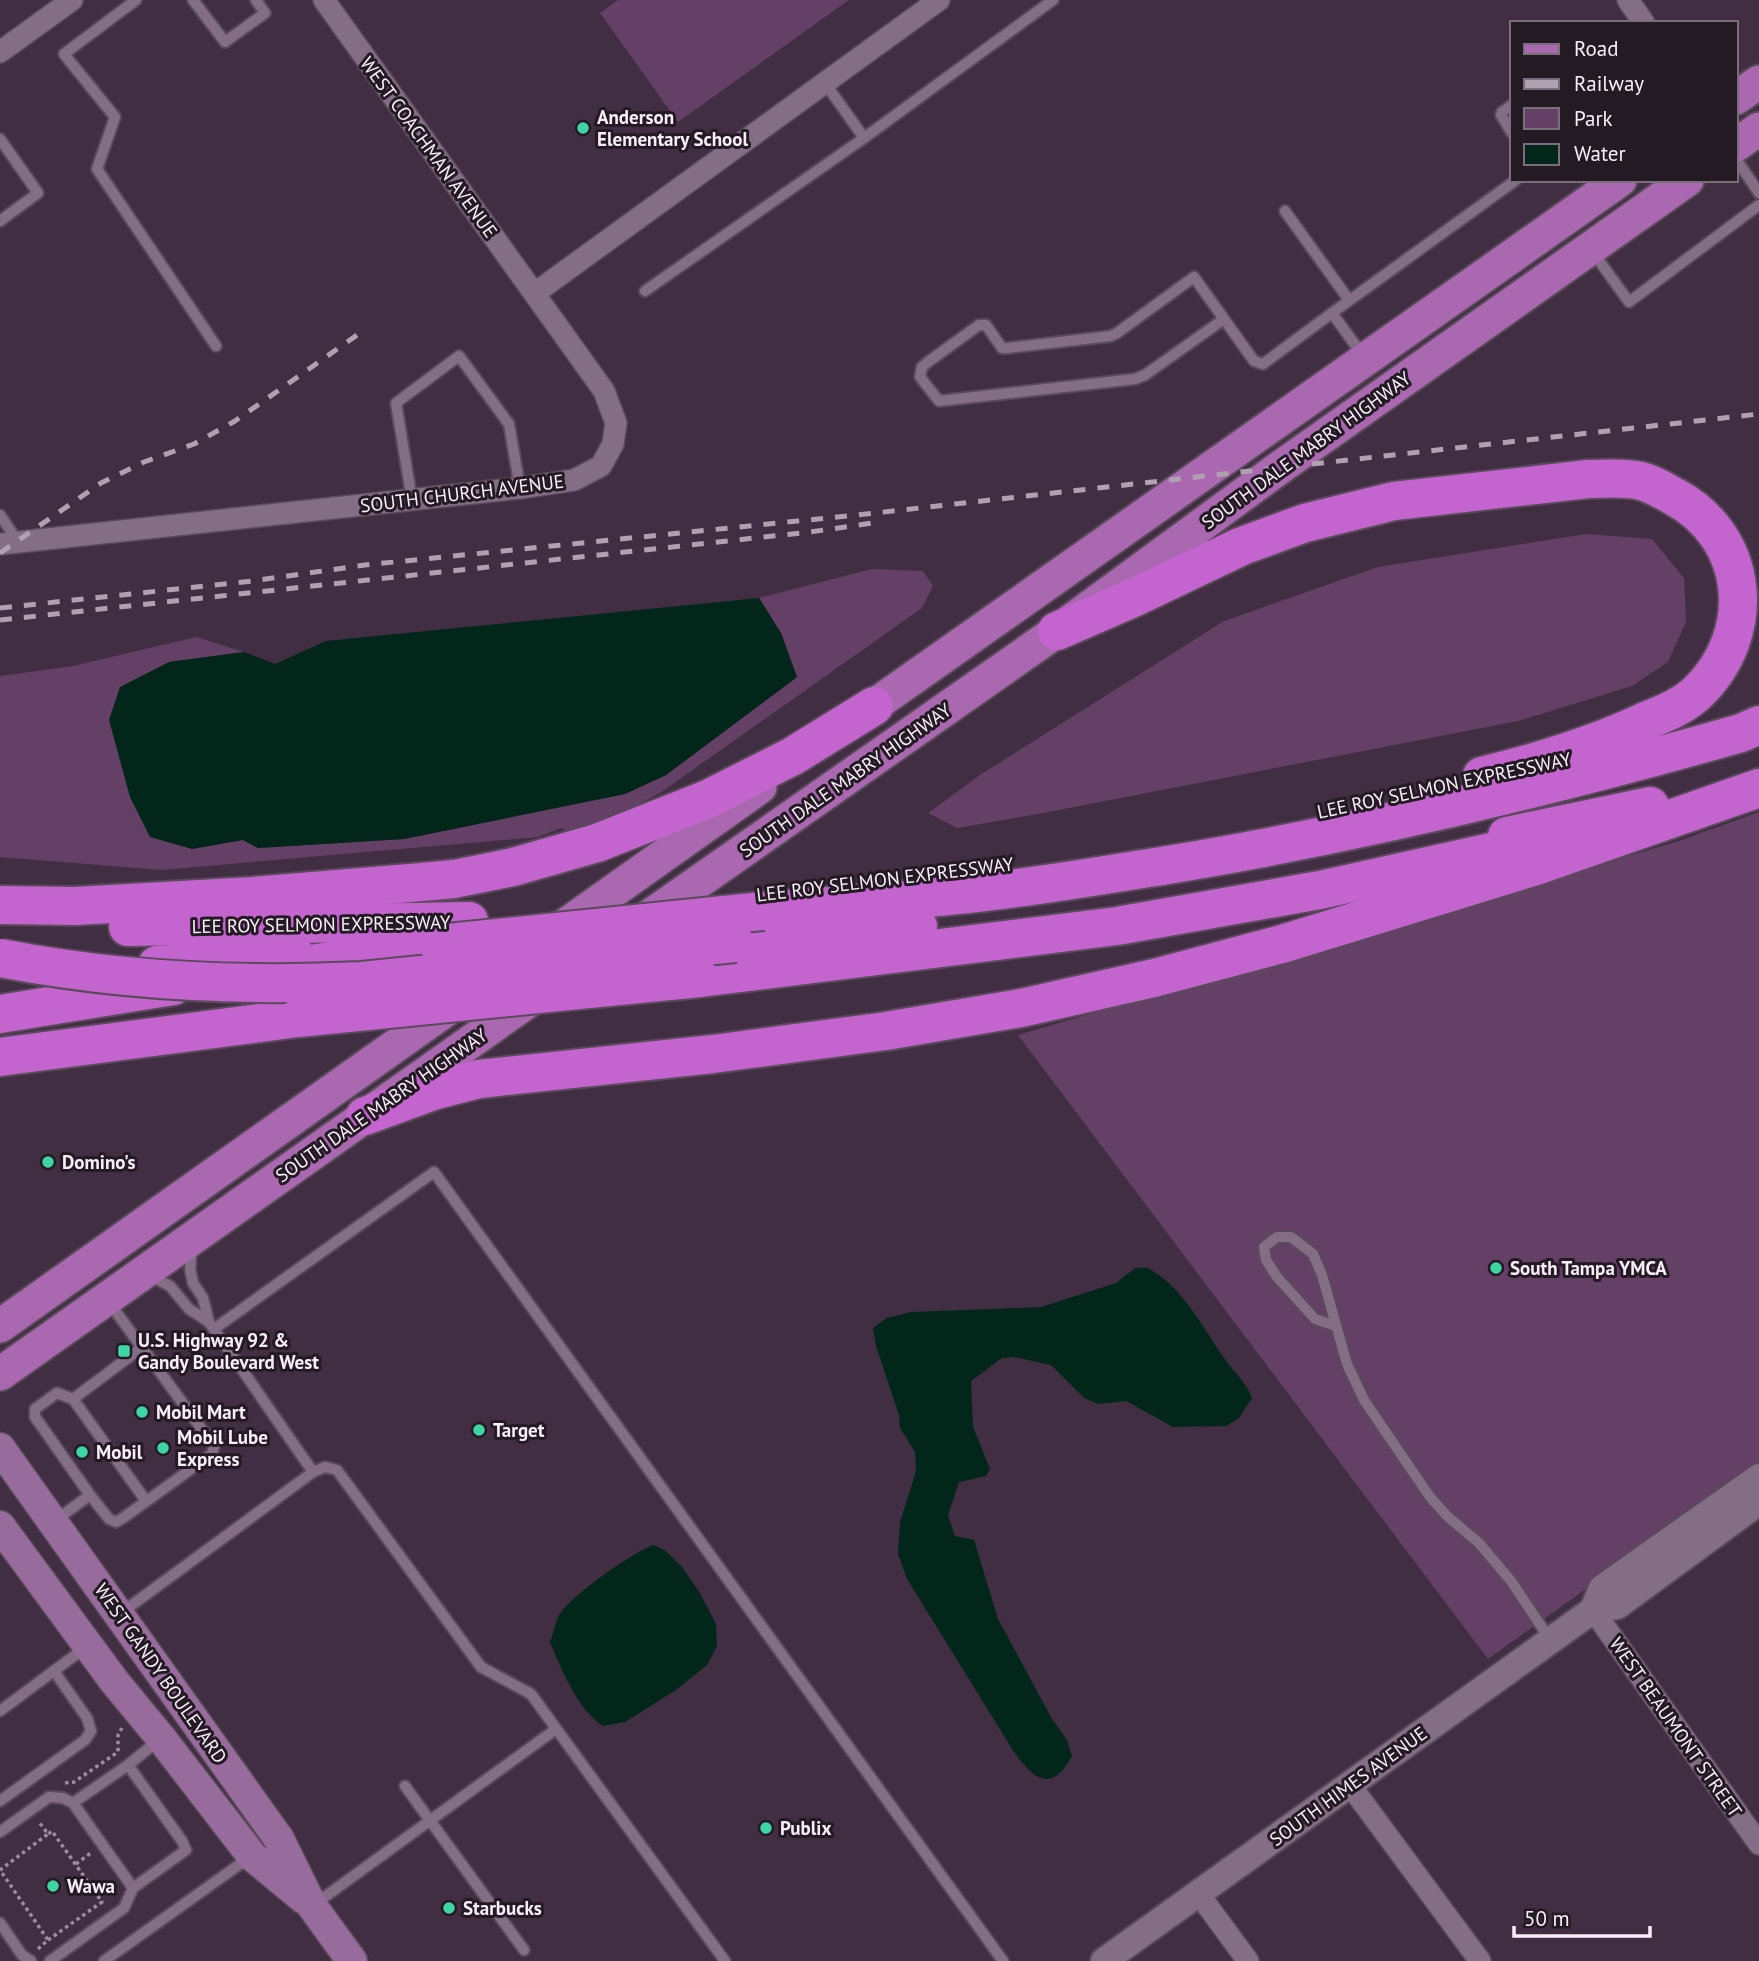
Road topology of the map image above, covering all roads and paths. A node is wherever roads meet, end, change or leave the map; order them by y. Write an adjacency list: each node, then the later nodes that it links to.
1 (72, 0): 8 (street)
2 (136, 0): 33 (lane)
3 (193, 0): 4 (lane)
4 (256, 0)
5 (324, 0): 29 (street, WEST COACHMAN AVENUE)
6 (939, 0): 11 (street)
7 (1053, 0): 16 (lane)
8 (50, 6): 9 (street)
9 (0, 52)
10 (1759, 82): 12 (main road)
11 (825, 83): 16 (lane); 29 (street)
12 (1738, 97)
13 (1510, 107): 15 (lane)
14 (1759, 129): 18 (main road)
15 (1510, 130)
16 (864, 138): 28 (lane)
17 (0, 139): 26 (lane)
18 (1738, 144)
19 (1738, 162): 23 (lane)
20 (1513, 182): 30 (lane)
21 (1617, 182): 34 (main road, SOUTH DALE MABRY HIGHWAY)
22 (1683, 182): 27 (main road, SOUTH DALE MABRY HIGHWAY)
23 (1759, 193)
24 (1759, 205): 27 (lane)
25 (1285, 211): 30 (lane)
26 (0, 221)
27 (1591, 248): 39 (main road, SOUTH DALE MABRY HIGHWAY)
28 (645, 291)
29 (535, 293): 35 (street, SOUTH CHURCH AVENUE)
30 (1349, 300): 31 (lane)
31 (1332, 313): 32 (lane); 34 (lane)
32 (1224, 319): 32 (lane)
33 (216, 346)
34 (1365, 359): 40 (main road, SOUTH DALE MABRY HIGHWAY)
35 (520, 488): 36 (street, SOUTH CHURCH AVENUE); 36 (lane)
36 (412, 500): 38 (street, SOUTH CHURCH AVENUE)
37 (0, 515): 38 (lane)
38 (9, 543)
39 (1057, 631): 42 (highway); 52 (main road, SOUTH DALE MABRY HIGHWAY)
40 (874, 706): 45 (highway); 56 (main road, SOUTH DALE MABRY HIGHWAY)
41 (1759, 724): 42 (highway, LEE ROY SELMON EXPRESSWAY); 44 (highway)
42 (1482, 776): 44 (highway, LEE ROY SELMON EXPRESSWAY)
43 (1759, 786): 48 (highway, bridge); 51 (highway, bridge); 52 (highway)
44 (776, 902): 46 (highway, LEE ROY SELMON EXPRESSWAY); 47 (highway, bridge)
45 (0, 905)
46 (0, 918)
47 (438, 944): 49 (highway); 50 (highway)
48 (0, 958)
49 (0, 975)
50 (0, 1014)
51 (0, 1057)
52 (365, 1116): 53 (main road, SOUTH DALE MABRY HIGHWAY)
53 (193, 1237): 54 (main road, SOUTH DALE MABRY HIGHWAY); 57 (lane)
54 (144, 1273): 55 (main road, SOUTH DALE MABRY HIGHWAY); 57 (lane)
55 (106, 1299): 59 (lane); 60 (main road, SOUTH DALE MABRY HIGHWAY)
56 (0, 1326)
57 (211, 1326): 63 (lane); 104 (lane)
58 (1336, 1326): 58 (lane); 72 (lane)
59 (141, 1348): 61 (lane); 66 (lane)
60 (0, 1374)
61 (73, 1399): 65 (lane); 66 (lane)
62 (0, 1448): 68 (main road, WEST GANDY BOULEVARD)
63 (313, 1472): 71 (lane); 77 (lane)
64 (1759, 1477): 70 (street, SOUTH HIMES AVENUE)
65 (90, 1495): 66 (lane); 68 (lane)
66 (146, 1501)
67 (1759, 1502): 70 (street, SOUTH HIMES AVENUE)
68 (53, 1522): 71 (main road, WEST GANDY BOULEVARD)
69 (0, 1525): 73 (main road, WEST GANDY BOULEVARD)
70 (1593, 1611): 72 (street, SOUTH HIMES AVENUE); 89 (street, WEST BEAUMONT STREET)
71 (119, 1614): 95 (main road, WEST GANDY BOULEVARD)
72 (1551, 1641): 81 (street, SOUTH HIMES AVENUE)
73 (88, 1646): 74 (lane); 78 (main road, WEST GANDY BOULEVARD)
74 (54, 1671): 75 (lane); 83 (lane)
75 (0, 1711)
76 (124, 1727): 80 (path)
77 (556, 1729): 86 (lane); 103 (lane)
78 (161, 1738): 79 (lane); 91 (main road, WEST GANDY BOULEVARD)
79 (128, 1765): 84 (lane); 93 (lane)
80 (60, 1783)
81 (1350, 1785): 94 (street, SOUTH HIMES AVENUE); 107 (street)
82 (405, 1786): 86 (lane)
83 (0, 1801)
84 (73, 1803): 85 (lane); 90 (lane)
85 (30, 1810): 87 (lane); 88 (path)
86 (430, 1821): 95 (lane); 98 (lane)
87 (0, 1832)
88 (48, 1835): 92 (path); 97 (path)
89 (1759, 1844)
90 (103, 1845): 92 (path); 93 (lane)
91 (252, 1856): 95 (main road, WEST GANDY BOULEVARD); 101 (lane)
92 (75, 1865): 97 (path)
93 (133, 1888): 100 (lane)
94 (1198, 1893): 105 (street, SOUTH HIMES AVENUE); 106 (street)
95 (312, 1906): 102 (main road, WEST GANDY BOULEVARD)
96 (0, 1923): 99 (lane)
97 (48, 1940): 99 (path)
98 (524, 1950)
99 (29, 1960)
100 (50, 1961)
101 (104, 1961)
102 (352, 1961)
103 (725, 1961)
104 (1003, 1961)
105 (1104, 1961)
106 (1248, 1961)
107 (1480, 1961)

